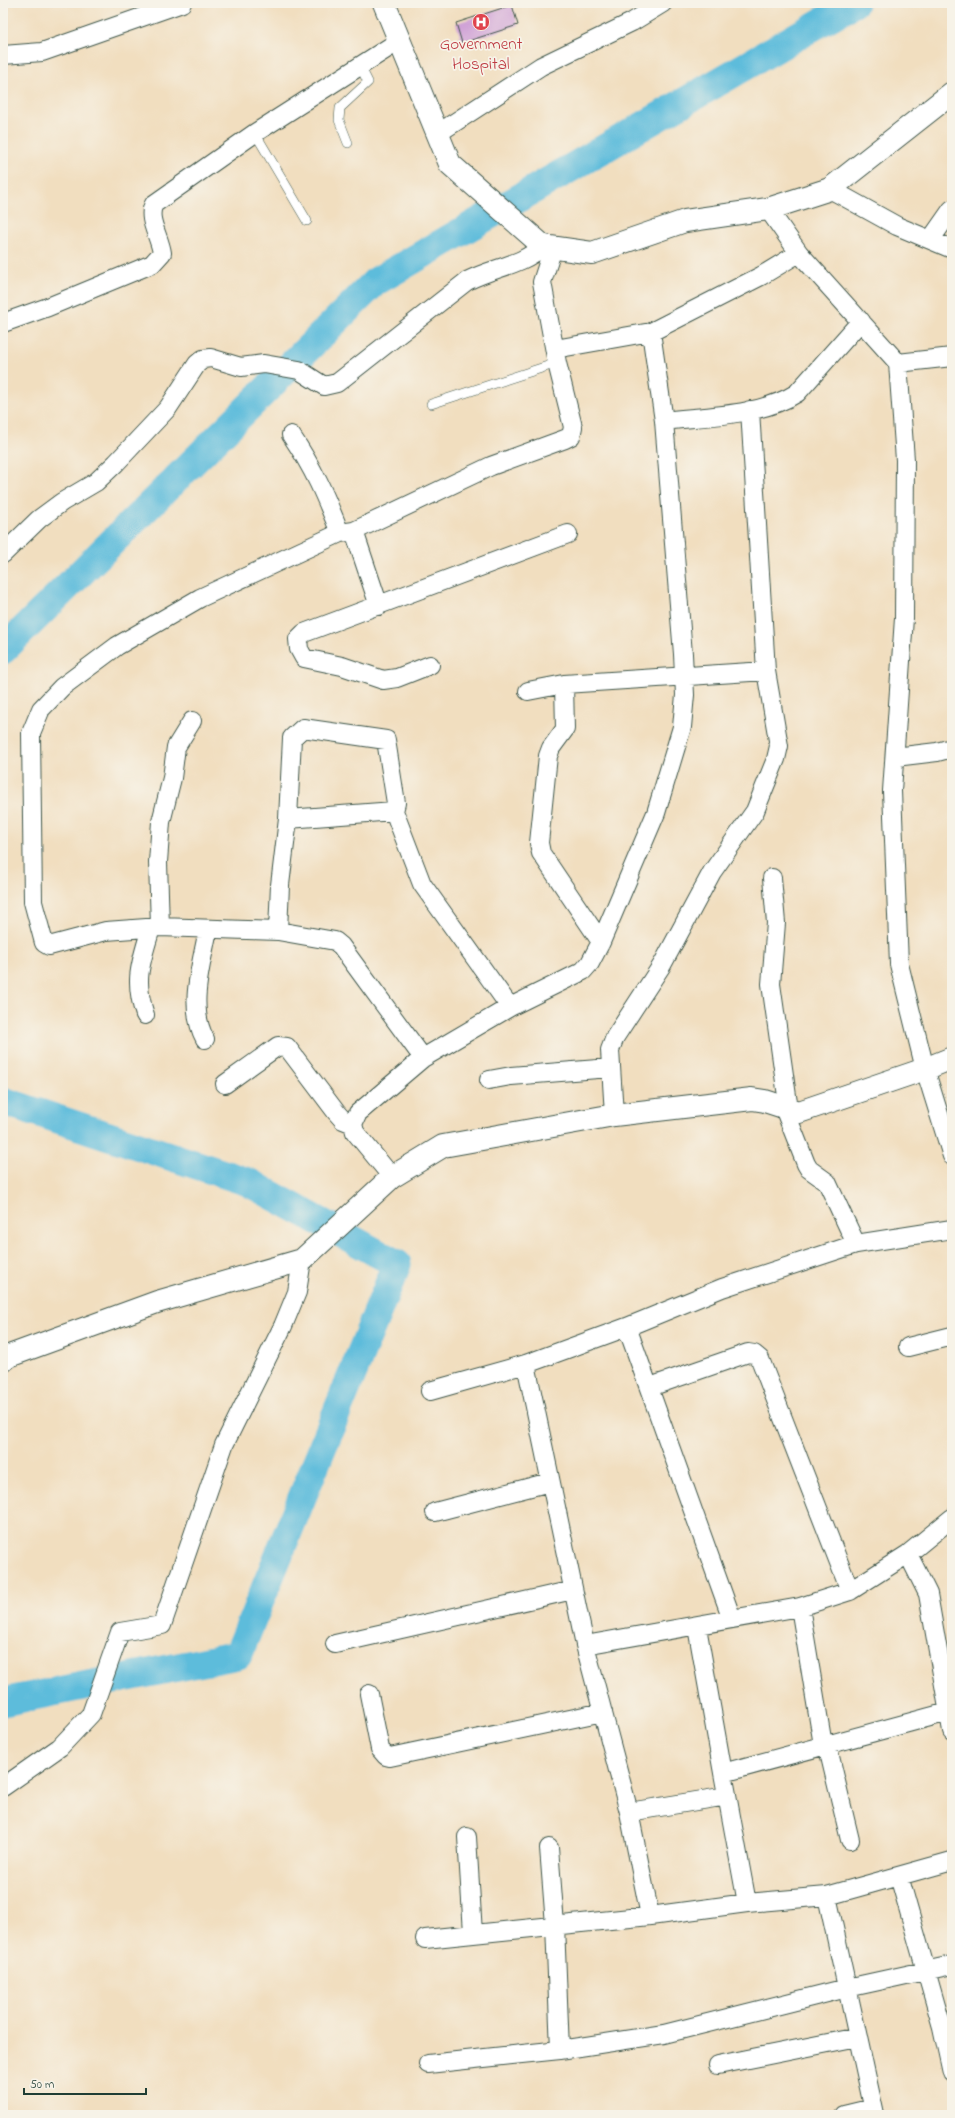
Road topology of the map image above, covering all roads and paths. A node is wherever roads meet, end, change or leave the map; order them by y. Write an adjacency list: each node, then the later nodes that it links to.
1 (182, 3): 5 (street)
2 (384, 3): 4 (street)
3 (663, 3): 9 (street)
4 (399, 41): 6 (street); 9 (street)
5 (3, 55)
6 (360, 66): 8 (street); 10 (lane)
7 (952, 93): 11 (street)
8 (255, 133): 14 (lane); 20 (street)
9 (438, 134): 16 (street)
10 (348, 143)
11 (830, 189): 12 (street); 15 (street)
12 (768, 209): 16 (street); 18 (street)
13 (952, 209): 15 (street)
14 (307, 221)
15 (931, 239): 17 (street)
16 (546, 246): 22 (street); 31 (street)
17 (952, 249)
18 (799, 253): 19 (street); 21 (street)
19 (860, 321): 24 (street); 26 (street)
20 (3, 323)
21 (651, 332): 22 (street); 27 (street)
22 (556, 356): 25 (lane); 29 (street)
23 (952, 357): 24 (street)
24 (898, 363): 40 (street)
25 (430, 404)
26 (750, 410): 27 (street); 34 (street)
27 (664, 421): 35 (street)
28 (291, 435): 29 (street)
29 (347, 532): 32 (street); 44 (street)
30 (568, 534): 32 (street)
31 (3, 554)
32 (379, 606): 33 (street)
33 (430, 665)
34 (766, 671): 35 (street); 53 (street)
35 (684, 675): 36 (street); 47 (street)
36 (564, 684): 37 (street); 47 (street)
37 (528, 691)
38 (192, 721): 44 (street)
39 (952, 748): 40 (street)
40 (895, 758): 54 (street)
41 (394, 811): 42 (street); 42 (street); 48 (street)
42 (288, 818): 46 (street)
43 (772, 878): 57 (street)
44 (155, 927): 45 (street); 49 (street)
45 (208, 928): 46 (street); 50 (street)
46 (278, 931): 51 (street)
47 (601, 942): 48 (street)
48 (510, 1007): 51 (street)
49 (145, 1015)
50 (205, 1039)
51 (423, 1058): 59 (street)
52 (952, 1058): 54 (street)
53 (610, 1068): 55 (street); 58 (street)
54 (925, 1069): 57 (street); 60 (street)
55 (489, 1080)
56 (225, 1084): 59 (street)
57 (787, 1109): 58 (street); 63 (street)
58 (614, 1115): 61 (street)
59 (353, 1124): 61 (street)
60 (952, 1156)
61 (386, 1183): 64 (street)
62 (952, 1229): 63 (street)
63 (856, 1244): 65 (street)
64 (302, 1259): 68 (street); 89 (street)
65 (627, 1327): 69 (street); 70 (street)
66 (952, 1336): 67 (street)
67 (908, 1347)
68 (3, 1361)
69 (526, 1364): 71 (street); 72 (street)
70 (650, 1387): 77 (street); 79 (street)
71 (430, 1391)
72 (550, 1482): 73 (street); 76 (street)
73 (435, 1512)
74 (952, 1518): 75 (street)
75 (908, 1554): 77 (street); 84 (street)
76 (573, 1590): 81 (street); 82 (street)
77 (850, 1591): 78 (street)
78 (800, 1607): 79 (street); 87 (street)
79 (732, 1619): 80 (street)
80 (697, 1627): 82 (street); 88 (street)
81 (335, 1644)
82 (585, 1645): 85 (street)
83 (369, 1694): 85 (street)
84 (950, 1711): 86 (street); 87 (street)
85 (603, 1712): 91 (street)
86 (952, 1732)
87 (825, 1745): 88 (street); 93 (street)
88 (723, 1774): 90 (street)
89 (3, 1787)
90 (727, 1796): 91 (street); 98 (street)
91 (629, 1812): 99 (street)
92 (467, 1837): 101 (street)
93 (850, 1840)
94 (549, 1848): 100 (street)
95 (952, 1861): 96 (street)
96 (899, 1876): 97 (street); 104 (street)
97 (827, 1896): 98 (street); 105 (street)
98 (747, 1903): 99 (street)
99 (650, 1916): 100 (street)
100 (555, 1925): 101 (street); 107 (street)
101 (473, 1933): 102 (street)
102 (424, 1939)
103 (952, 1965): 104 (street)
104 (926, 1971): 105 (street); 110 (street)
105 (847, 1988): 106 (street); 107 (street)
106 (858, 2037): 109 (street); 111 (street)
107 (560, 2050): 108 (street)
108 (428, 2064)
109 (718, 2065)
110 (952, 2073)
111 (874, 2112): 112 (street)
112 (844, 2115)

